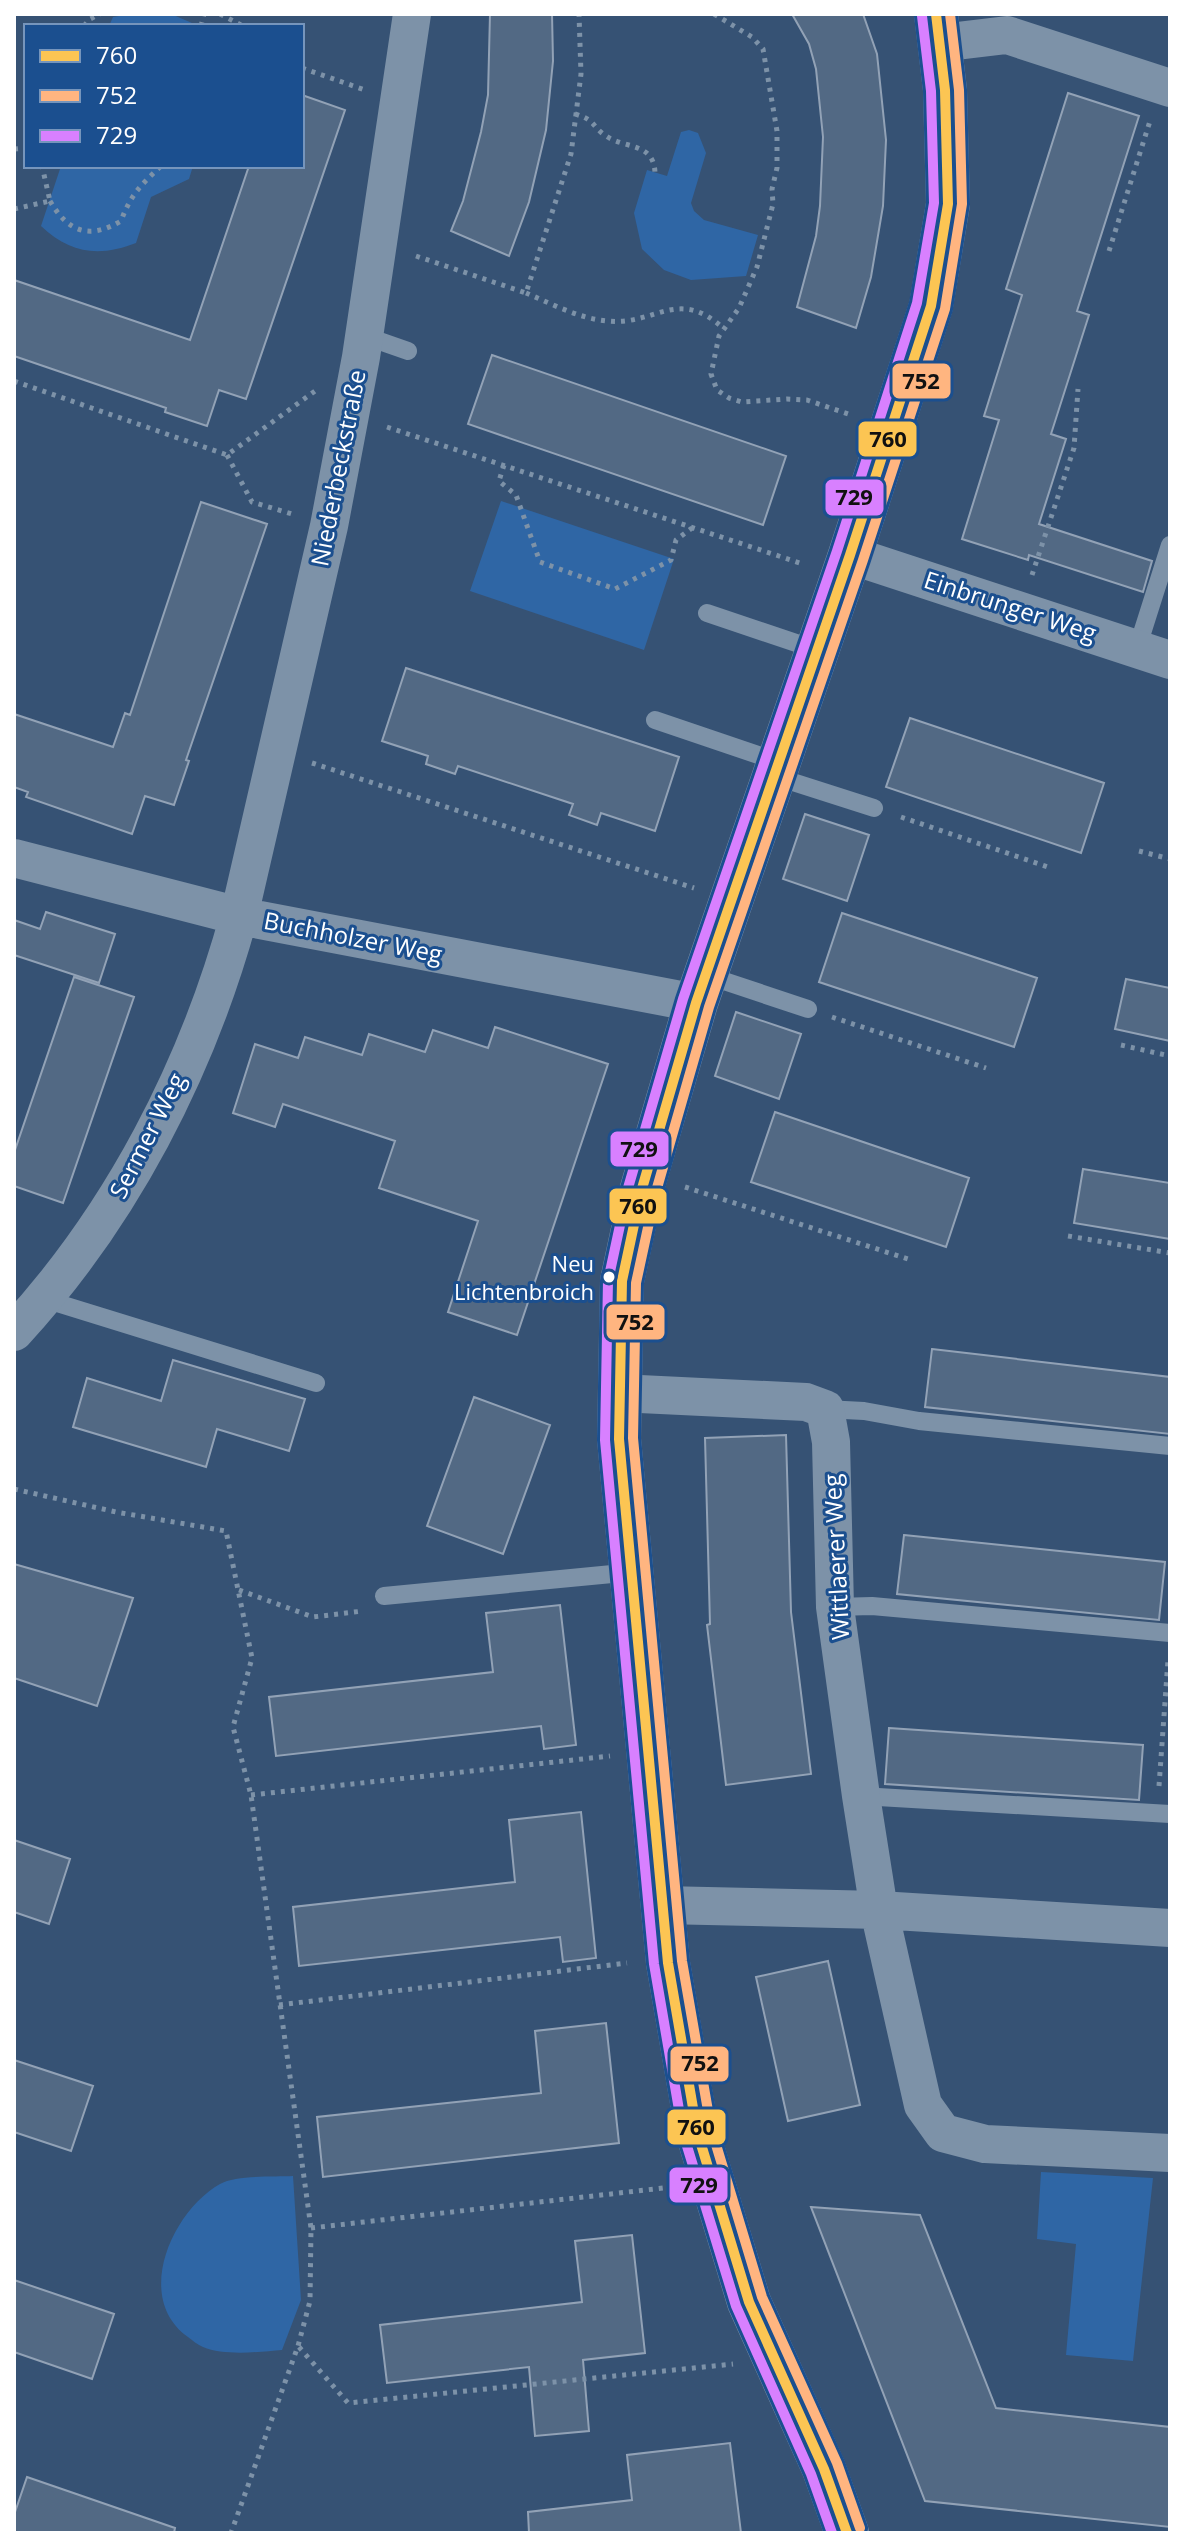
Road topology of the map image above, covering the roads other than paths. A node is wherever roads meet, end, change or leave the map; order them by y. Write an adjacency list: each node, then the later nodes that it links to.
1 (412, 14): 4 (street, Niederbeckstraße)
2 (938, 28): 3 (street); 7 (street)
3 (1166, 87)
4 (363, 347): 5 (lane); 15 (street, Niederbeckstraße)
5 (408, 351)
6 (1170, 545): 10 (lane)
7 (846, 566): 9 (street); 10 (street, Einbrunger Weg)
8 (707, 613): 9 (lane)
9 (817, 650): 12 (street)
10 (1154, 654)
11 (655, 720): 12 (lane)
12 (777, 769): 13 (lane); 16 (street)
13 (874, 808)
14 (14, 858): 15 (street, Buchholzer Weg)
15 (239, 916): 16 (street, Buchholzer Weg); 18 (street, Sermer Weg)
16 (701, 989): 17 (lane); 21 (street)
17 (808, 1009)
18 (44, 1299): 19 (street, Sermer Weg); 20 (lane)
19 (14, 1332)
20 (316, 1383)
21 (619, 1393): 22 (street); 24 (street)
22 (825, 1409): 23 (lane); 26 (street, Wittlaerer Weg)
23 (1170, 1446)
24 (633, 1572): 25 (lane); 30 (street)
25 (384, 1596)
26 (835, 1607): 27 (lane); 28 (street, Wittlaerer Weg)
27 (1170, 1633)
28 (861, 1796): 29 (lane); 31 (street, Wittlaerer Weg)
29 (1164, 1814)
30 (662, 1905): 31 (street); 34 (street)
31 (879, 1910): 32 (street); 33 (street, Wittlaerer Weg)
32 (1170, 1928)
33 (1170, 2153)
34 (847, 2533)

